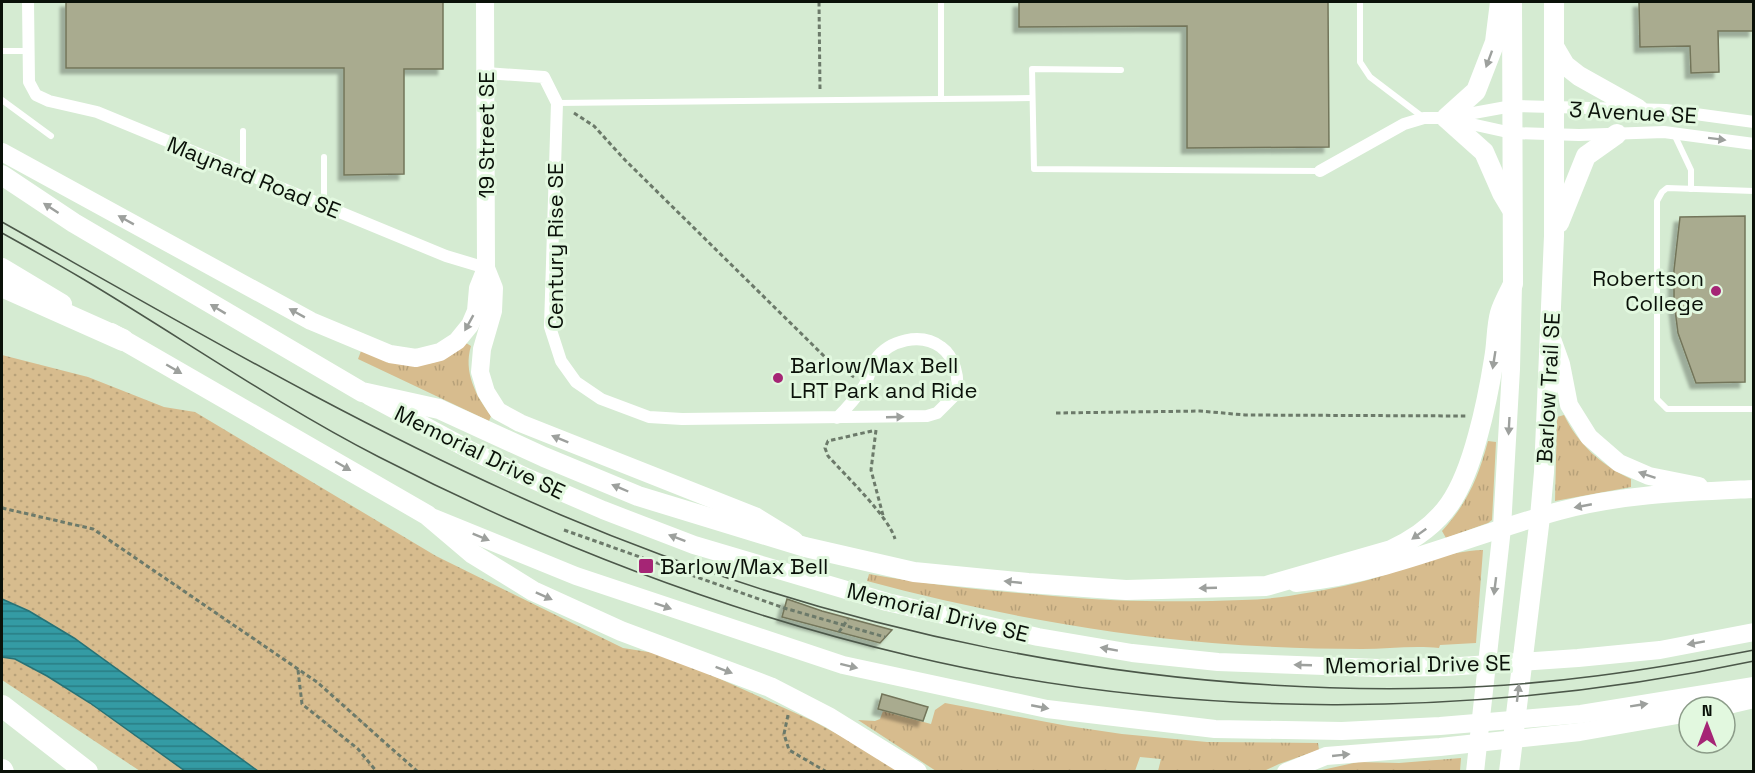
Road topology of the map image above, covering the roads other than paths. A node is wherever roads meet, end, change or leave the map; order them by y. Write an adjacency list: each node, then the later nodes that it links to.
1 (28, 2): 10 (street)
2 (486, 2): 12 (main road, 19 Street SE)
3 (941, 2): 14 (lane)
4 (1360, 2): 20 (lane)
5 (1500, 2): 21 (main road, one-way to 21)
6 (1512, 2): 17 (main road, Barlow Trail SE)
7 (1554, 2): 8 (main road, Barlow Trail SE)
8 (1555, 48): 18 (main road, Barlow Trail SE); 19 (main road)
9 (2, 51): 10 (lane)
10 (28, 51): 33 (street, Maynard Road SE)
11 (1121, 70): 13 (lane)
12 (486, 73): 16 (street, Century Rise SE); 41 (main road, 19 Street SE)
13 (1032, 98): 14 (lane); 32 (lane)
14 (941, 99): 16 (lane)
15 (2, 100): 28 (lane)
16 (557, 103): 48 (street, Century Rise SE)
17 (1512, 106): 18 (street, 3 Avenue SE); 21 (street, 3 Avenue SE); 24 (main road, Barlow Trail SE)
18 (1554, 108): 19 (street, 3 Avenue SE); 25 (main road, Barlow Trail SE)
19 (1638, 109): 22 (street, 3 Avenue SE)
20 (1424, 118): 21 (street); 32 (street)
21 (1446, 118): 24 (street, 3 Avenue SE); 38 (main road)
22 (1754, 122)
23 (243, 131): 33 (lane)
24 (1512, 133): 25 (street, 3 Avenue SE); 38 (main road, Barlow Trail SE)
25 (1554, 134): 26 (street, 3 Avenue SE); 39 (main road, Barlow Trail SE)
26 (1617, 134): 27 (street, 3 Avenue SE); 39 (main road)
27 (1674, 134): 29 (street, 3 Avenue SE, one-way to 29); 35 (lane)
28 (51, 136)
29 (1754, 144)
30 (2, 152): 41 (main road, one-way to 30)
31 (324, 157): 37 (lane)
32 (1320, 171)
33 (243, 173): 37 (street, Maynard Road SE)
34 (2, 175): 46 (main road, Memorial Drive SE, one-way to 34)
35 (1691, 189): 36 (lane); 47 (lane)
36 (1754, 191)
37 (324, 206): 41 (street, Maynard Road SE)
38 (1512, 211): 42 (main road, Barlow Trail SE)
39 (1554, 237): 44 (main road, Barlow Trail SE)
40 (2, 268): 45 (main road)
41 (486, 268): 54 (main road, one-way to 41)
42 (1513, 284): 53 (main road, Barlow Trail SE, one-way to 53); 55 (main road, one-way to 55)
43 (2, 286): 45 (highway)
44 (1551, 335): 50 (main road, one-way to 44); 52 (main road, Barlow Trail SE)
45 (123, 340): 51 (main road, one-way to 51)
46 (362, 392): 54 (main road, one-way to 46); 56 (main road, Memorial Drive SE, one-way to 46)
47 (1754, 409)
48 (837, 418): 48 (street, Century Rise SE, one-way to 48)
49 (1754, 489): 50 (main road)
50 (1725, 490): 52 (main road, one-way to 52)
51 (427, 515): 62 (main road, one-way to 62); 66 (main road, one-way to 66)
52 (1540, 517): 53 (main road); 69 (main road, Barlow Trail SE, one-way to 52)
53 (1502, 528): 55 (main road); 68 (main road, Barlow Trail SE, one-way to 68)
54 (806, 547): 55 (main road, one-way to 54)
55 (1266, 586)
56 (1754, 632)
57 (1754, 686): 62 (main road, one-way to 57)
58 (1754, 699): 59 (main road)
59 (1737, 703)
60 (2, 706): 65 (highway)
61 (1677, 714): 62 (main road)
62 (1581, 723): 67 (main road, one-way to 62)
63 (2, 726): 64 (highway)
64 (70, 771)
65 (87, 771)
66 (917, 771)
67 (1286, 771)
68 (1475, 771)
69 (1509, 771)

